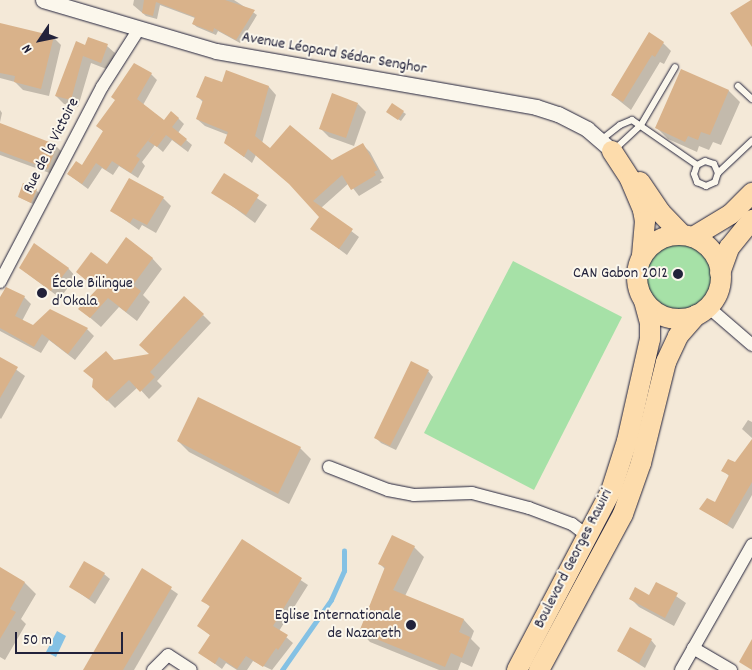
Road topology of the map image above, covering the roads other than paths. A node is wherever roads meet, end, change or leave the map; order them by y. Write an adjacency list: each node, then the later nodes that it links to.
1 (43, 0): 2 (street, Avenue Léopard Sédar Senghor)
2 (139, 29): 8 (street, Avenue Léopard Sédar Senghor); 16 (street, Rue de la Victoire)
3 (675, 67): 6 (lane)
4 (738, 86): 5 (lane)
5 (752, 99)
6 (641, 125): 8 (lane); 8 (lane); 9 (lane)
7 (752, 141): 10 (lane)
8 (606, 146): 13 (main road); 14 (main road)
9 (697, 165): 10 (lane); 10 (lane)
10 (718, 173)
11 (752, 194): 13 (main road)
12 (752, 220): 15 (main road)
13 (688, 236): 14 (main road); 15 (main road)
14 (642, 255): 17 (main road)
15 (720, 273): 18 (main road)
16 (0, 282)
17 (644, 300): 18 (main road); 21 (main road, Boulevard Georges Rawiri)
18 (702, 311): 19 (street); 27 (main road, Boulevard Georges Rawiri)
19 (752, 345)
20 (329, 467): 21 (street)
21 (589, 538): 26 (main road, Boulevard Georges Rawiri)
22 (752, 545): 23 (street)
23 (693, 648): 28 (street); 29 (street)
24 (153, 670): 25 (street)
25 (191, 670)
26 (517, 670)
27 (539, 670)
28 (681, 670)
29 (731, 670)

